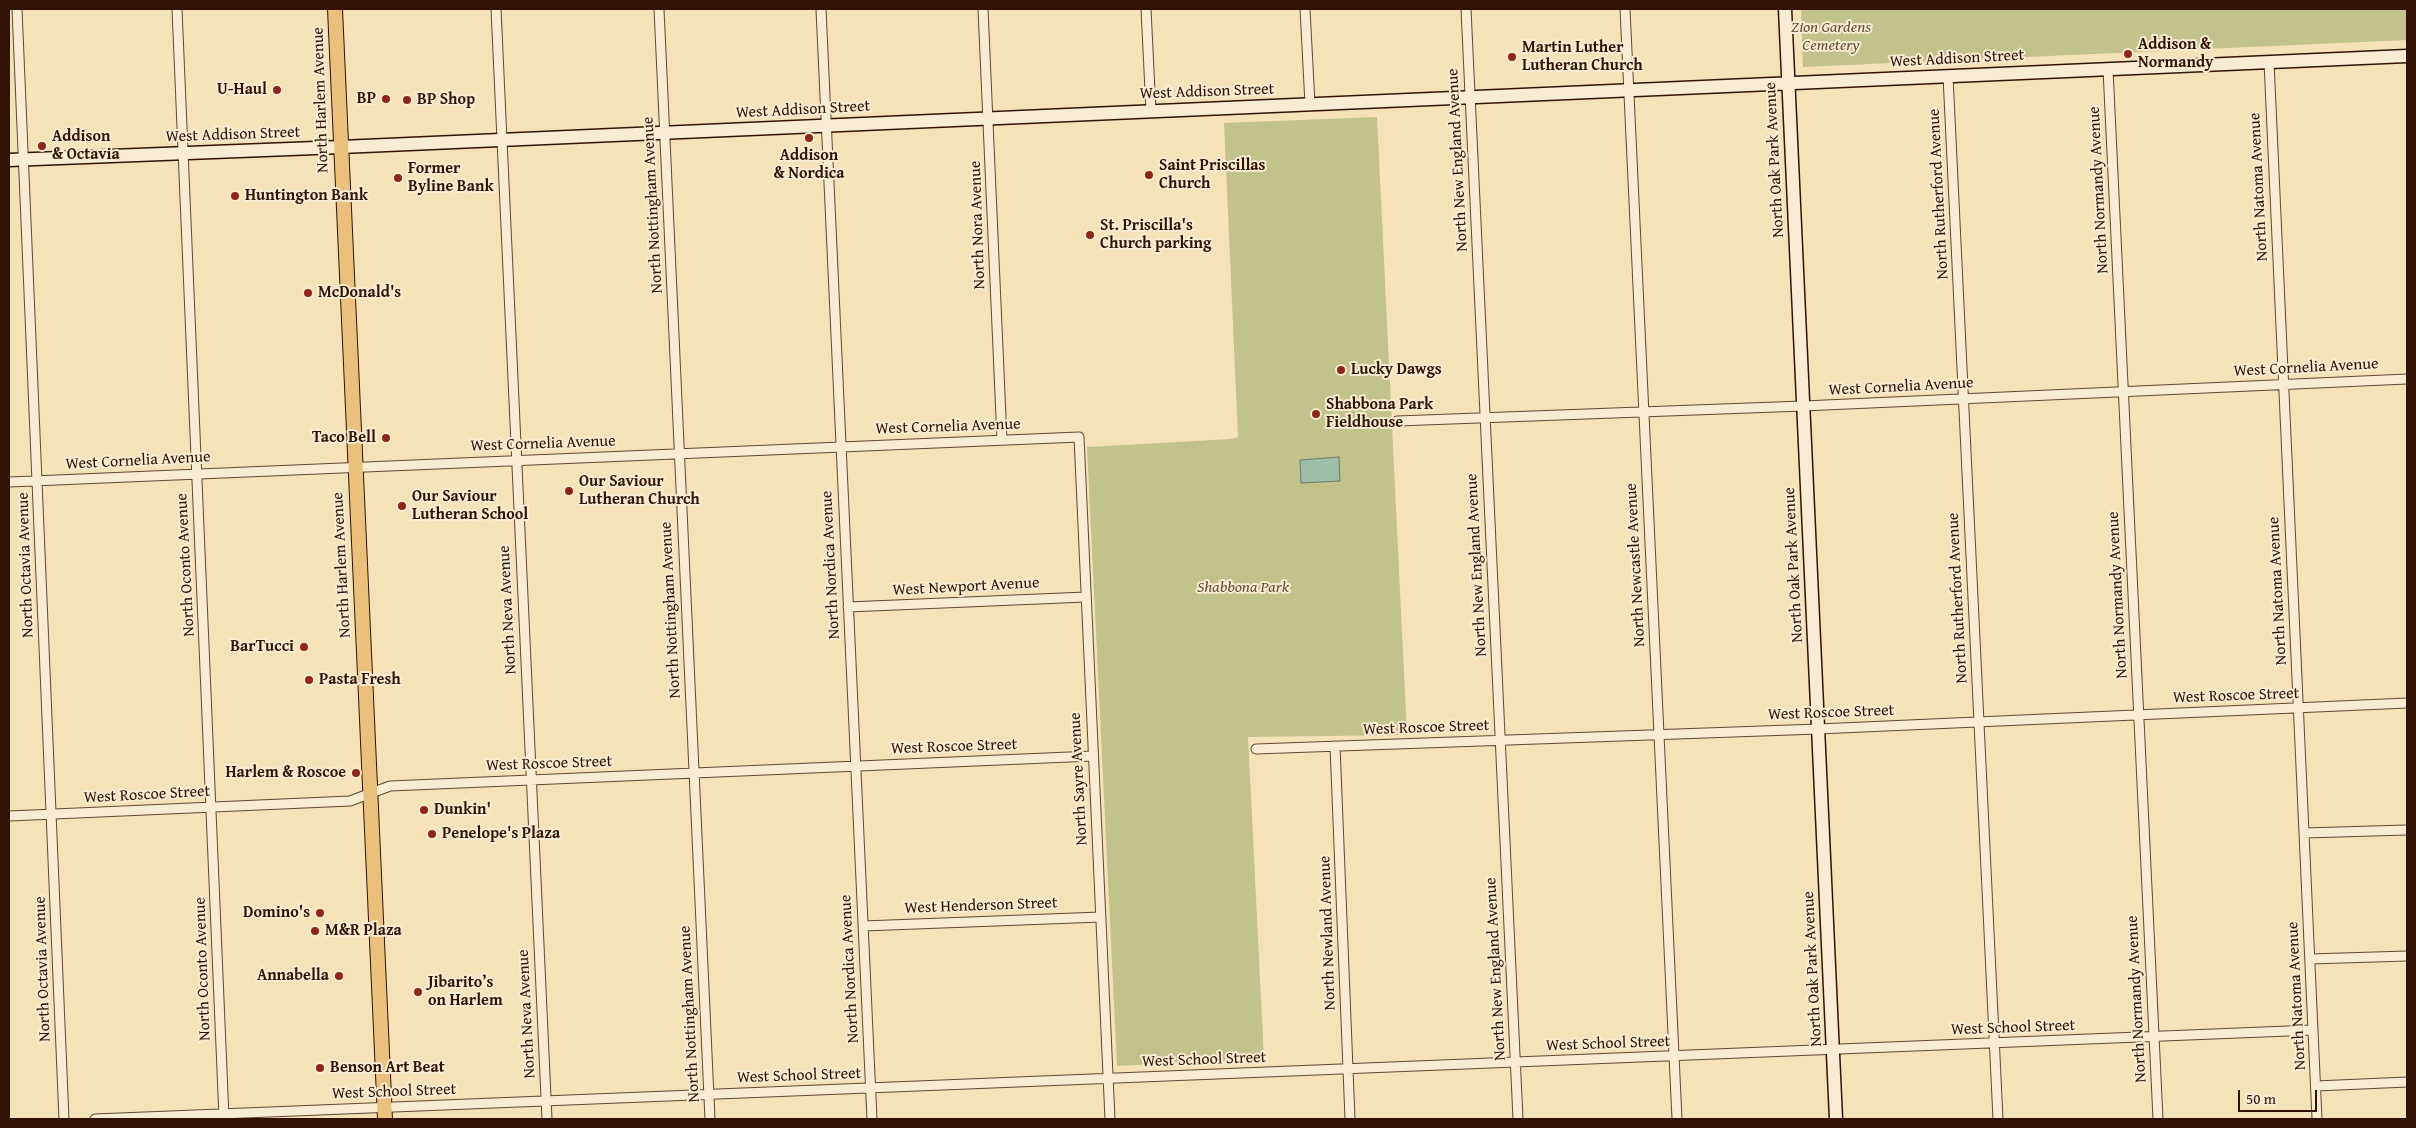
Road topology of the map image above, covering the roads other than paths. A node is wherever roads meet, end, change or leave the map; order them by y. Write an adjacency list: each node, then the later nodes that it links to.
1 (17, 9): 28 (street, North Octavia Avenue)
2 (177, 9): 27 (street, North Oconto Avenue)
3 (335, 9): 26 (main road, North Harlem Avenue)
4 (496, 9): 25 (street, North Neva Avenue)
5 (659, 9): 24 (street, North Nottingham Avenue)
6 (820, 9): 23 (street, North Nordica Avenue)
7 (983, 9): 22 (street, North Nora Avenue)
8 (1146, 9): 21 (street)
9 (1305, 9): 20 (street)
10 (1466, 9): 19 (street, North New England Avenue)
11 (1624, 9): 18 (street, North Newcastle Avenue)
12 (1785, 9): 17 (street, North Oak Park Avenue)
13 (2407, 56): 14 (street, West Addison Street)
14 (2268, 62): 15 (street, West Addison Street); 31 (street, North Natoma Avenue)
15 (2108, 69): 16 (street, West Addison Street); 32 (street, North Normandy Avenue)
16 (1948, 76): 17 (street, West Addison Street); 33 (street, North Rutherford Avenue)
17 (1788, 83): 18 (street, West Addison Street); 34 (street, North Oak Park Avenue)
18 (1628, 90): 19 (street, West Addison Street); 35 (street, North Newcastle Avenue)
19 (1471, 97): 20 (street, West Addison Street); 36 (street, North New England Avenue)
20 (1310, 104): 21 (street, West Addison Street)
21 (1151, 111): 22 (street, West Addison Street)
22 (988, 118): 23 (street, West Addison Street); 39 (street, North Nora Avenue)
23 (826, 125): 24 (street, West Addison Street); 40 (street, North Nordica Avenue)
24 (665, 132): 25 (street, West Addison Street); 41 (street, North Nottingham Avenue)
25 (502, 140): 26 (street, West Addison Street); 42 (street, North Neva Avenue)
26 (341, 147): 27 (street, West Addison Street); 43 (main road, North Harlem Avenue)
27 (184, 154): 28 (street, West Addison Street); 44 (street, North Oconto Avenue)
28 (24, 159): 29 (street, West Addison Street); 45 (street, North Octavia Avenue)
29 (9, 160)
30 (2407, 379): 31 (street, West Cornelia Avenue)
31 (2284, 384): 32 (street, West Cornelia Avenue); 50 (street, North Natoma Avenue)
32 (2123, 392): 33 (street, West Cornelia Avenue); 51 (street, North Normandy Avenue)
33 (1963, 399): 34 (street, West Cornelia Avenue); 52 (street, North Rutherford Avenue)
34 (1803, 406): 35 (street, West Cornelia Avenue); 53 (street, North Oak Park Avenue)
35 (1644, 412): 36 (street, West Cornelia Avenue); 54 (street, North Newcastle Avenue)
36 (1486, 418): 37 (street, West Cornelia Avenue); 55 (street, North New England Avenue)
37 (1397, 421)
38 (1079, 437): 39 (street, West Cornelia Avenue); 47 (street, North Sayre Avenue)
39 (1002, 440): 40 (street, West Cornelia Avenue)
40 (841, 447): 41 (street, West Cornelia Avenue); 48 (street, North Nordica Avenue)
41 (679, 453): 42 (street, West Cornelia Avenue); 60 (street, North Nottingham Avenue)
42 (516, 460): 43 (street, West Cornelia Avenue); 61 (street, North Neva Avenue)
43 (355, 466): 44 (street, West Cornelia Avenue); 62 (main road, North Harlem Avenue)
44 (197, 474): 45 (street, West Cornelia Avenue); 63 (street, North Oconto Avenue)
45 (37, 480): 46 (street, West Cornelia Avenue); 64 (street, North Octavia Avenue)
46 (9, 482)
47 (1086, 597): 48 (street, West Newport Avenue); 58 (street, North Sayre Avenue)
48 (848, 607): 59 (street, North Nordica Avenue)
49 (2407, 703): 50 (street, West Roscoe Street)
50 (2298, 708): 51 (street, West Roscoe Street); 67 (street, North Natoma Avenue)
51 (2138, 715): 52 (street, West Roscoe Street); 73 (street, North Normandy Avenue)
52 (1979, 722): 53 (street, West Roscoe Street); 74 (street, North Rutherford Avenue)
53 (1818, 728): 54 (street, West Roscoe Street); 75 (street, North Oak Park Avenue)
54 (1659, 734): 55 (street, West Roscoe Street); 76 (street, North Newcastle Avenue)
55 (1500, 740): 56 (street, West Roscoe Street); 77 (street, North New England Avenue)
56 (1335, 746): 57 (street, West Roscoe Street); 78 (street, North Newland Avenue)
57 (1256, 748)
58 (1093, 756): 59 (street, West Roscoe Street); 68 (street, North Sayre Avenue)
59 (856, 766): 60 (street, West Roscoe Street); 69 (street, North Nordica Avenue)
60 (694, 773): 61 (street, West Roscoe Street); 83 (street, North Nottingham Avenue)
61 (531, 780): 62 (street, West Roscoe Street); 84 (street, North Neva Avenue)
62 (370, 793): 63 (street, West Roscoe Street); 85 (main road, North Harlem Avenue)
63 (212, 807): 64 (street, West Roscoe Street); 86 (street, North Oconto Avenue)
64 (51, 814): 65 (street, West Roscoe Street); 87 (street, North Octavia Avenue)
65 (9, 816)
66 (2407, 830): 67 (street)
67 (2304, 833): 71 (street, North Natoma Avenue)
68 (1101, 917): 69 (street, West Henderson Street); 79 (street, North Sayre Avenue)
69 (863, 926): 82 (street, North Nordica Avenue)
70 (2407, 956): 71 (street)
71 (2310, 960): 72 (street, North Natoma Avenue)
72 (2313, 1030): 73 (street, West School Street); 81 (street, North Natoma Avenue)
73 (2154, 1036): 74 (street, West School Street); 98 (street, North Normandy Avenue)
74 (1994, 1044): 75 (street, West School Street); 97 (street, North Rutherford Avenue)
75 (1832, 1050): 76 (street, West School Street); 96 (street, North Oak Park Avenue)
76 (1674, 1057): 77 (street, West School Street); 95 (street, North Newcastle Avenue)
77 (1515, 1063): 78 (street, West School Street); 94 (street, North New England Avenue)
78 (1348, 1069): 79 (street, West School Street); 93 (street, North Newland Avenue)
79 (1108, 1079): 82 (street, West School Street); 92 (street, North Sayre Avenue)
80 (2407, 1082): 81 (street)
81 (2316, 1086): 99 (street, North Natoma Avenue)
82 (870, 1088): 83 (street, West School Street); 91 (street, North Nordica Avenue)
83 (708, 1094): 84 (street, West School Street); 90 (street, North Nottingham Avenue)
84 (546, 1100): 85 (street, West School Street); 89 (street, North Neva Avenue)
85 (384, 1113): 86 (street, West School Street)
86 (224, 1116): 88 (street, West School Street)
87 (64, 1119)
88 (95, 1119)
89 (547, 1119)
90 (710, 1119)
91 (872, 1119)
92 (1110, 1119)
93 (1350, 1119)
94 (1518, 1119)
95 (1677, 1119)
96 (1836, 1119)
97 (1998, 1119)
98 (2158, 1119)
99 (2317, 1119)

